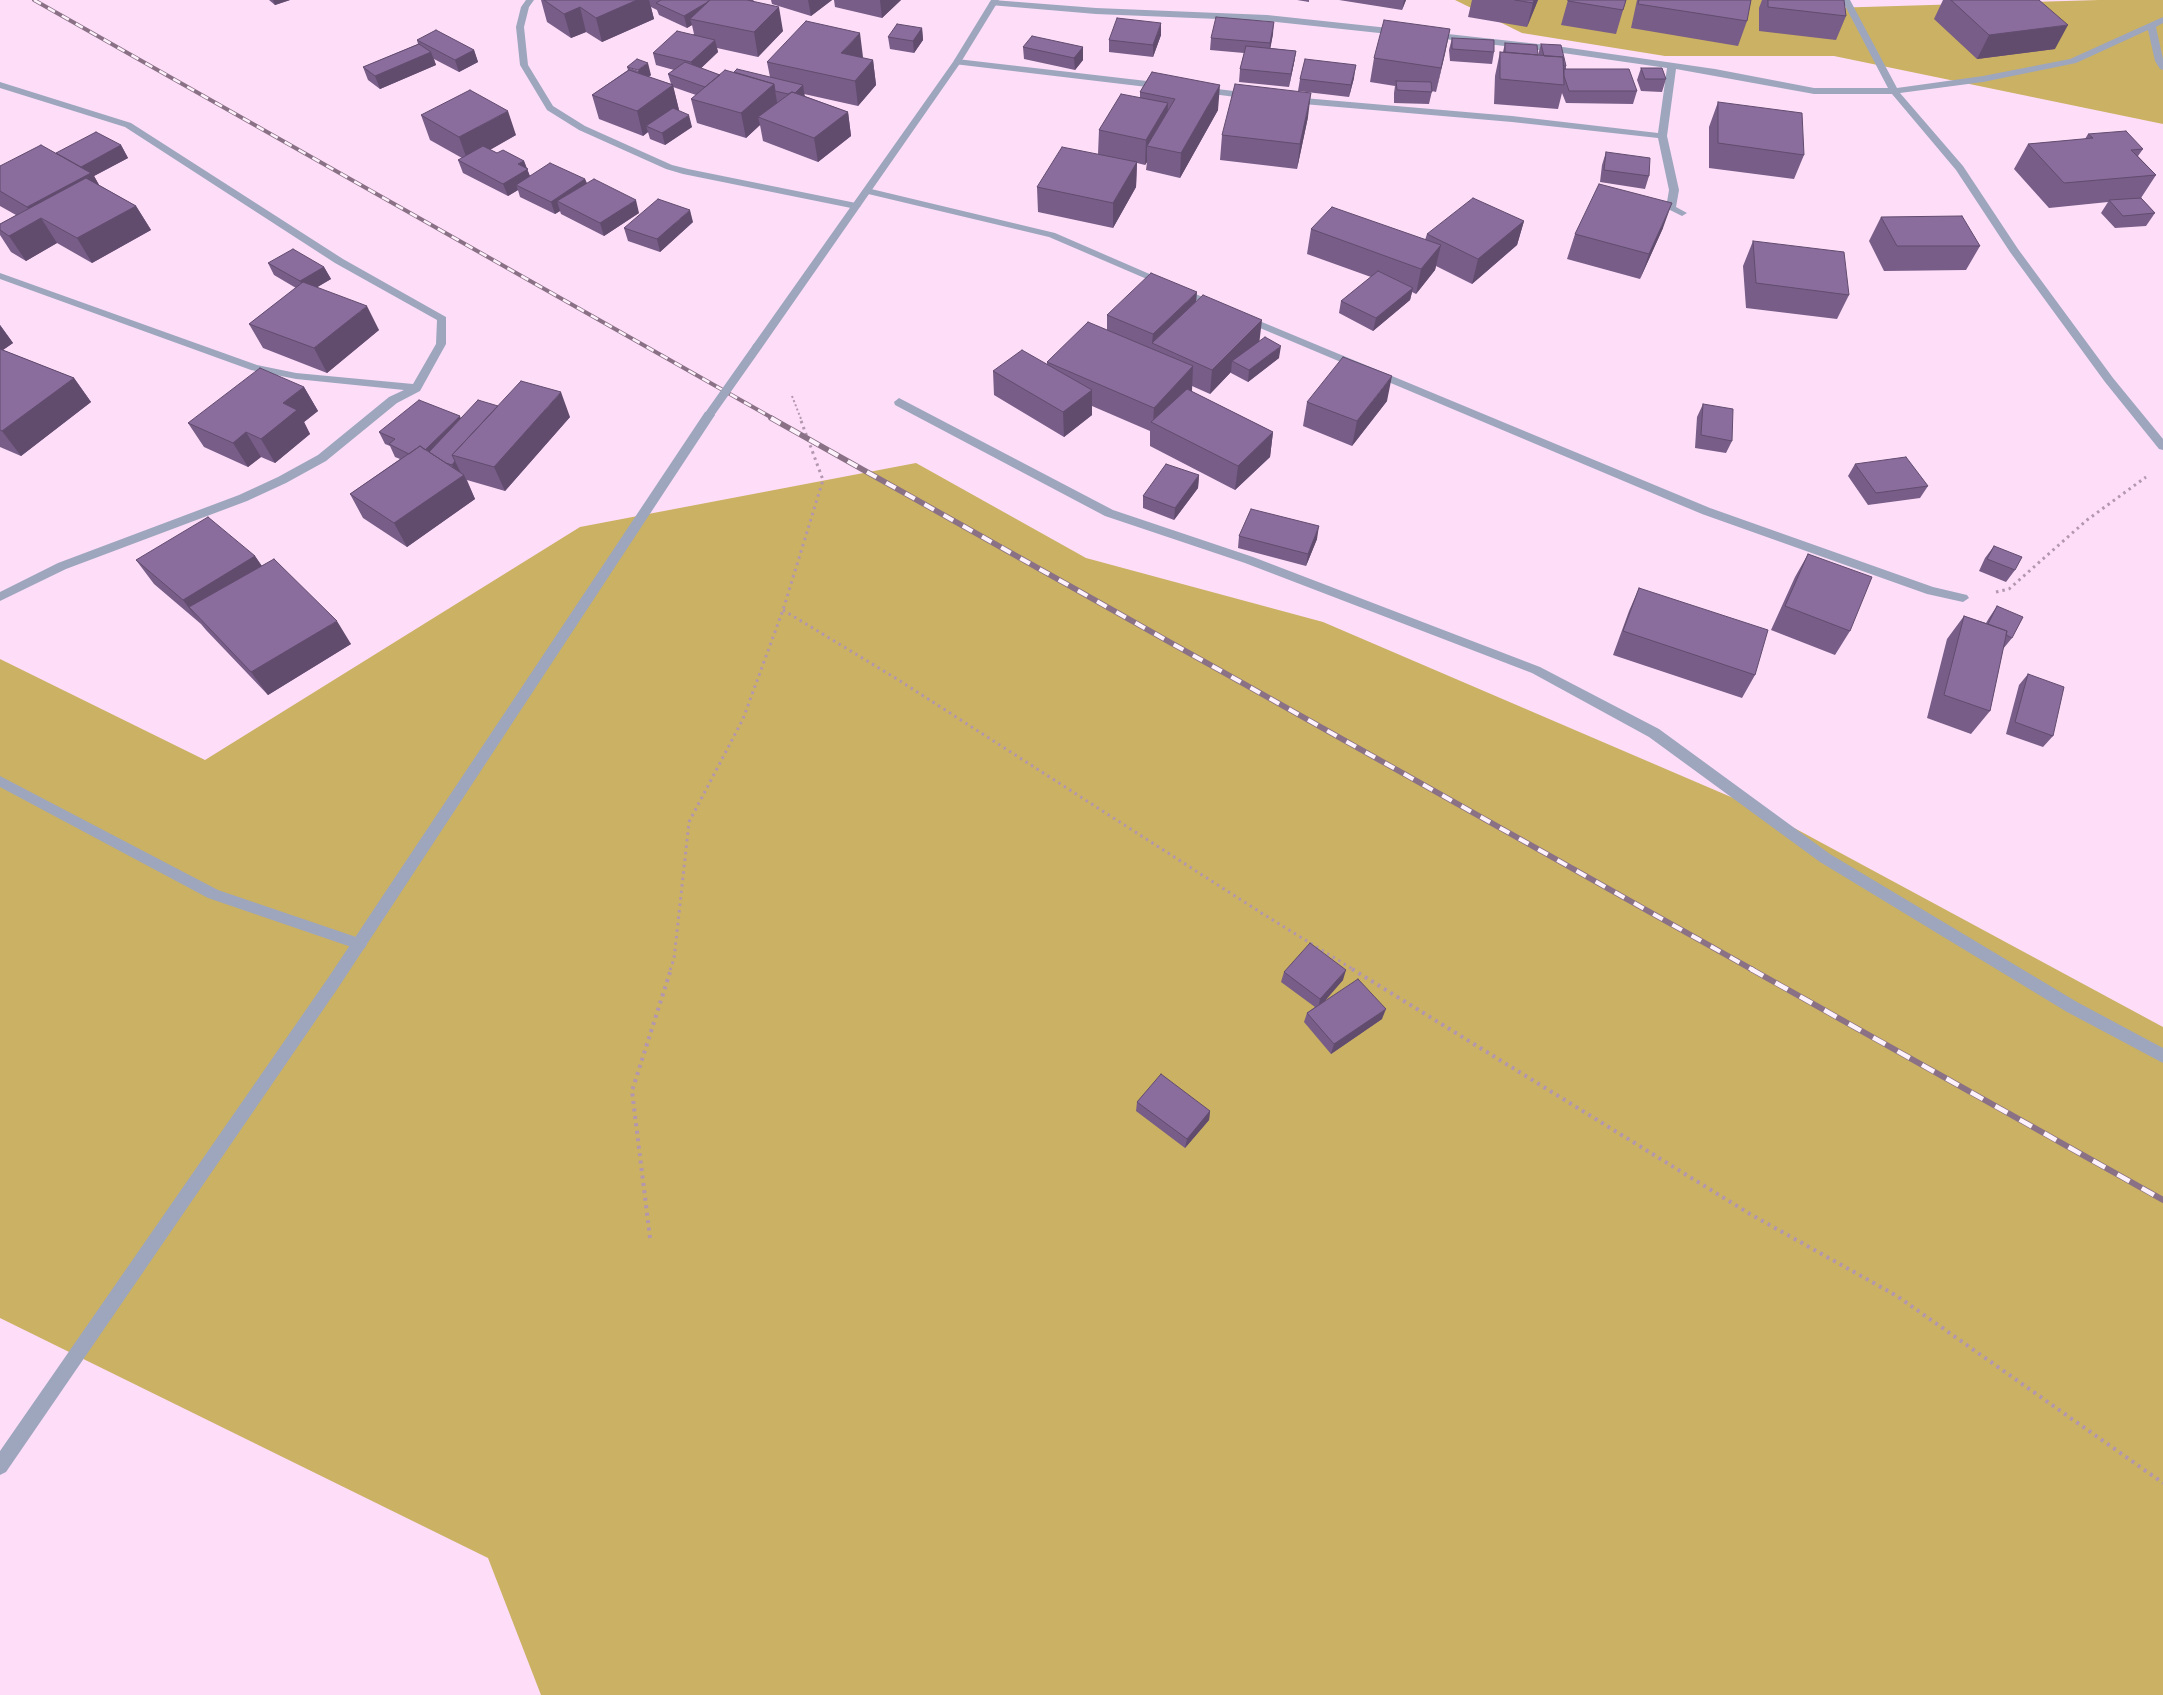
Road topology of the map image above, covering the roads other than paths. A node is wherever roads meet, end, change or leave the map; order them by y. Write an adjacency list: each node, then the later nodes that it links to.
1 (530, 0): 19 (street)
2 (1846, 0): 14 (street)
3 (994, 2): 6 (street); 8 (street)
4 (2163, 20): 5 (street)
5 (2151, 25): 10 (street); 14 (street)
6 (1412, 34)
7 (1421, 34): 9 (street)
8 (957, 62): 12 (street); 18 (street)
9 (1672, 66): 14 (street); 17 (street)
10 (2163, 67)
11 (0, 85): 22 (street)
12 (1171, 87)
13 (1190, 89): 15 (street)
14 (1894, 91): 24 (street)
15 (1257, 97)
16 (1287, 99): 17 (street)
17 (1662, 136): 20 (street)
18 (867, 191): 19 (street); 26 (street)
19 (856, 206): 28 (street, bridge)
20 (1682, 213)
21 (0, 276): 22 (street)
22 (416, 388): 25 (street)
23 (898, 402): 29 (street)
24 (2163, 446)
25 (0, 597)
26 (1963, 598)
27 (0, 781): 28 (street)
28 (360, 944): 30 (street)
29 (2163, 1056)
30 (0, 1466)

